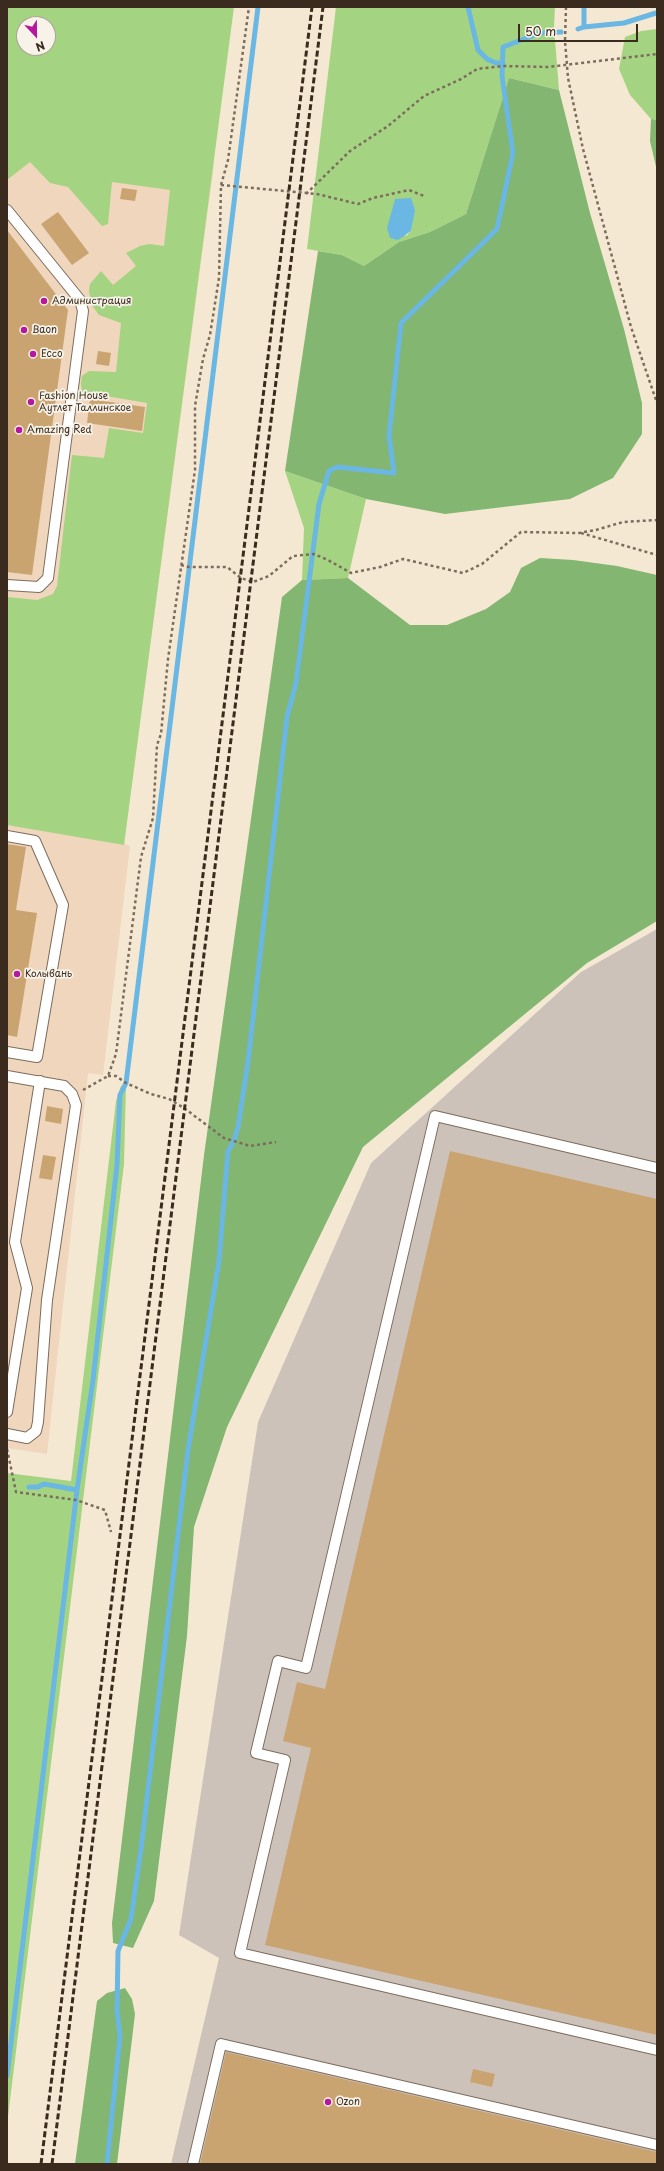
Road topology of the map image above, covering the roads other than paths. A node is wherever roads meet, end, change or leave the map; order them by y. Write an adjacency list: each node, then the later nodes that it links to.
1 (7, 210): 2 (lane)
2 (7, 585)
3 (7, 836): 4 (lane)
4 (7, 1052)
5 (7, 1076): 6 (lane)
6 (40, 1081): 8 (lane); 9 (lane)
7 (657, 1168): 10 (lane)
8 (7, 1412)
9 (7, 1434)
10 (657, 2050)
11 (657, 2145): 12 (lane)
12 (193, 2164)

